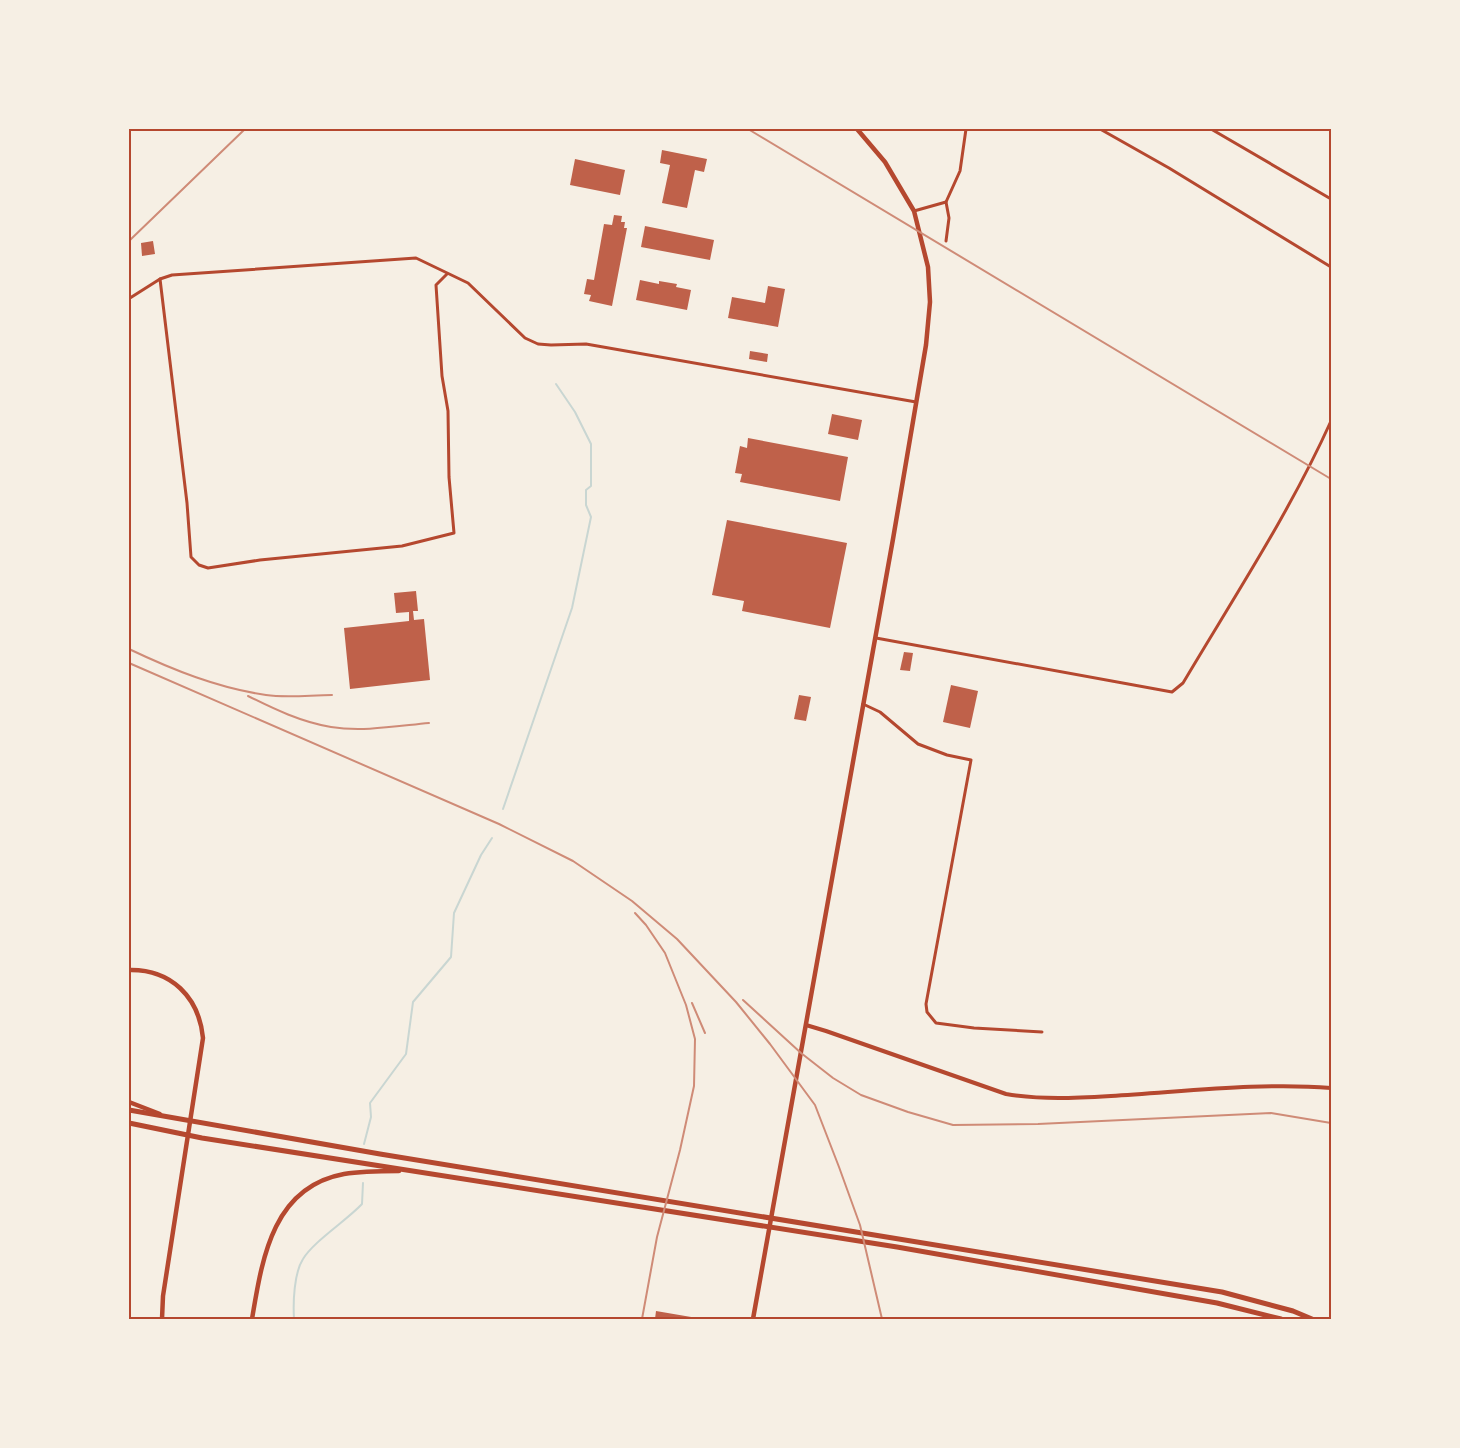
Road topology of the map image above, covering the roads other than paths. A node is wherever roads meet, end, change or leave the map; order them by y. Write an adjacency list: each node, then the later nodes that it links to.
1 (857, 129): 7 (main road)
2 (966, 129): 6 (street)
3 (1100, 129): 9 (street)
4 (1211, 129): 5 (street)
5 (1331, 199)
6 (946, 202): 7 (street); 8 (street)
7 (914, 211): 13 (main road)
8 (946, 241)
9 (1331, 267)
10 (447, 274): 11 (street); 11 (street); 13 (street)
11 (160, 279): 12 (street)
12 (130, 298)
13 (916, 402): 15 (main road)
14 (1331, 421): 15 (street)
15 (874, 637): 16 (main road)
16 (863, 704): 18 (main road); 19 (street)
17 (129, 970): 26 (main road)
18 (806, 1026): 20 (street); 28 (main road)
19 (1042, 1032)
20 (1331, 1088)
21 (129, 1102): 23 (main road)
22 (129, 1110): 23 (highway)
23 (174, 1118): 30 (highway)
24 (129, 1123): 25 (highway)
25 (406, 1171): 27 (main road); 29 (highway)
26 (162, 1319)
27 (252, 1319)
28 (753, 1319)
29 (1281, 1319)
30 (1312, 1319)

